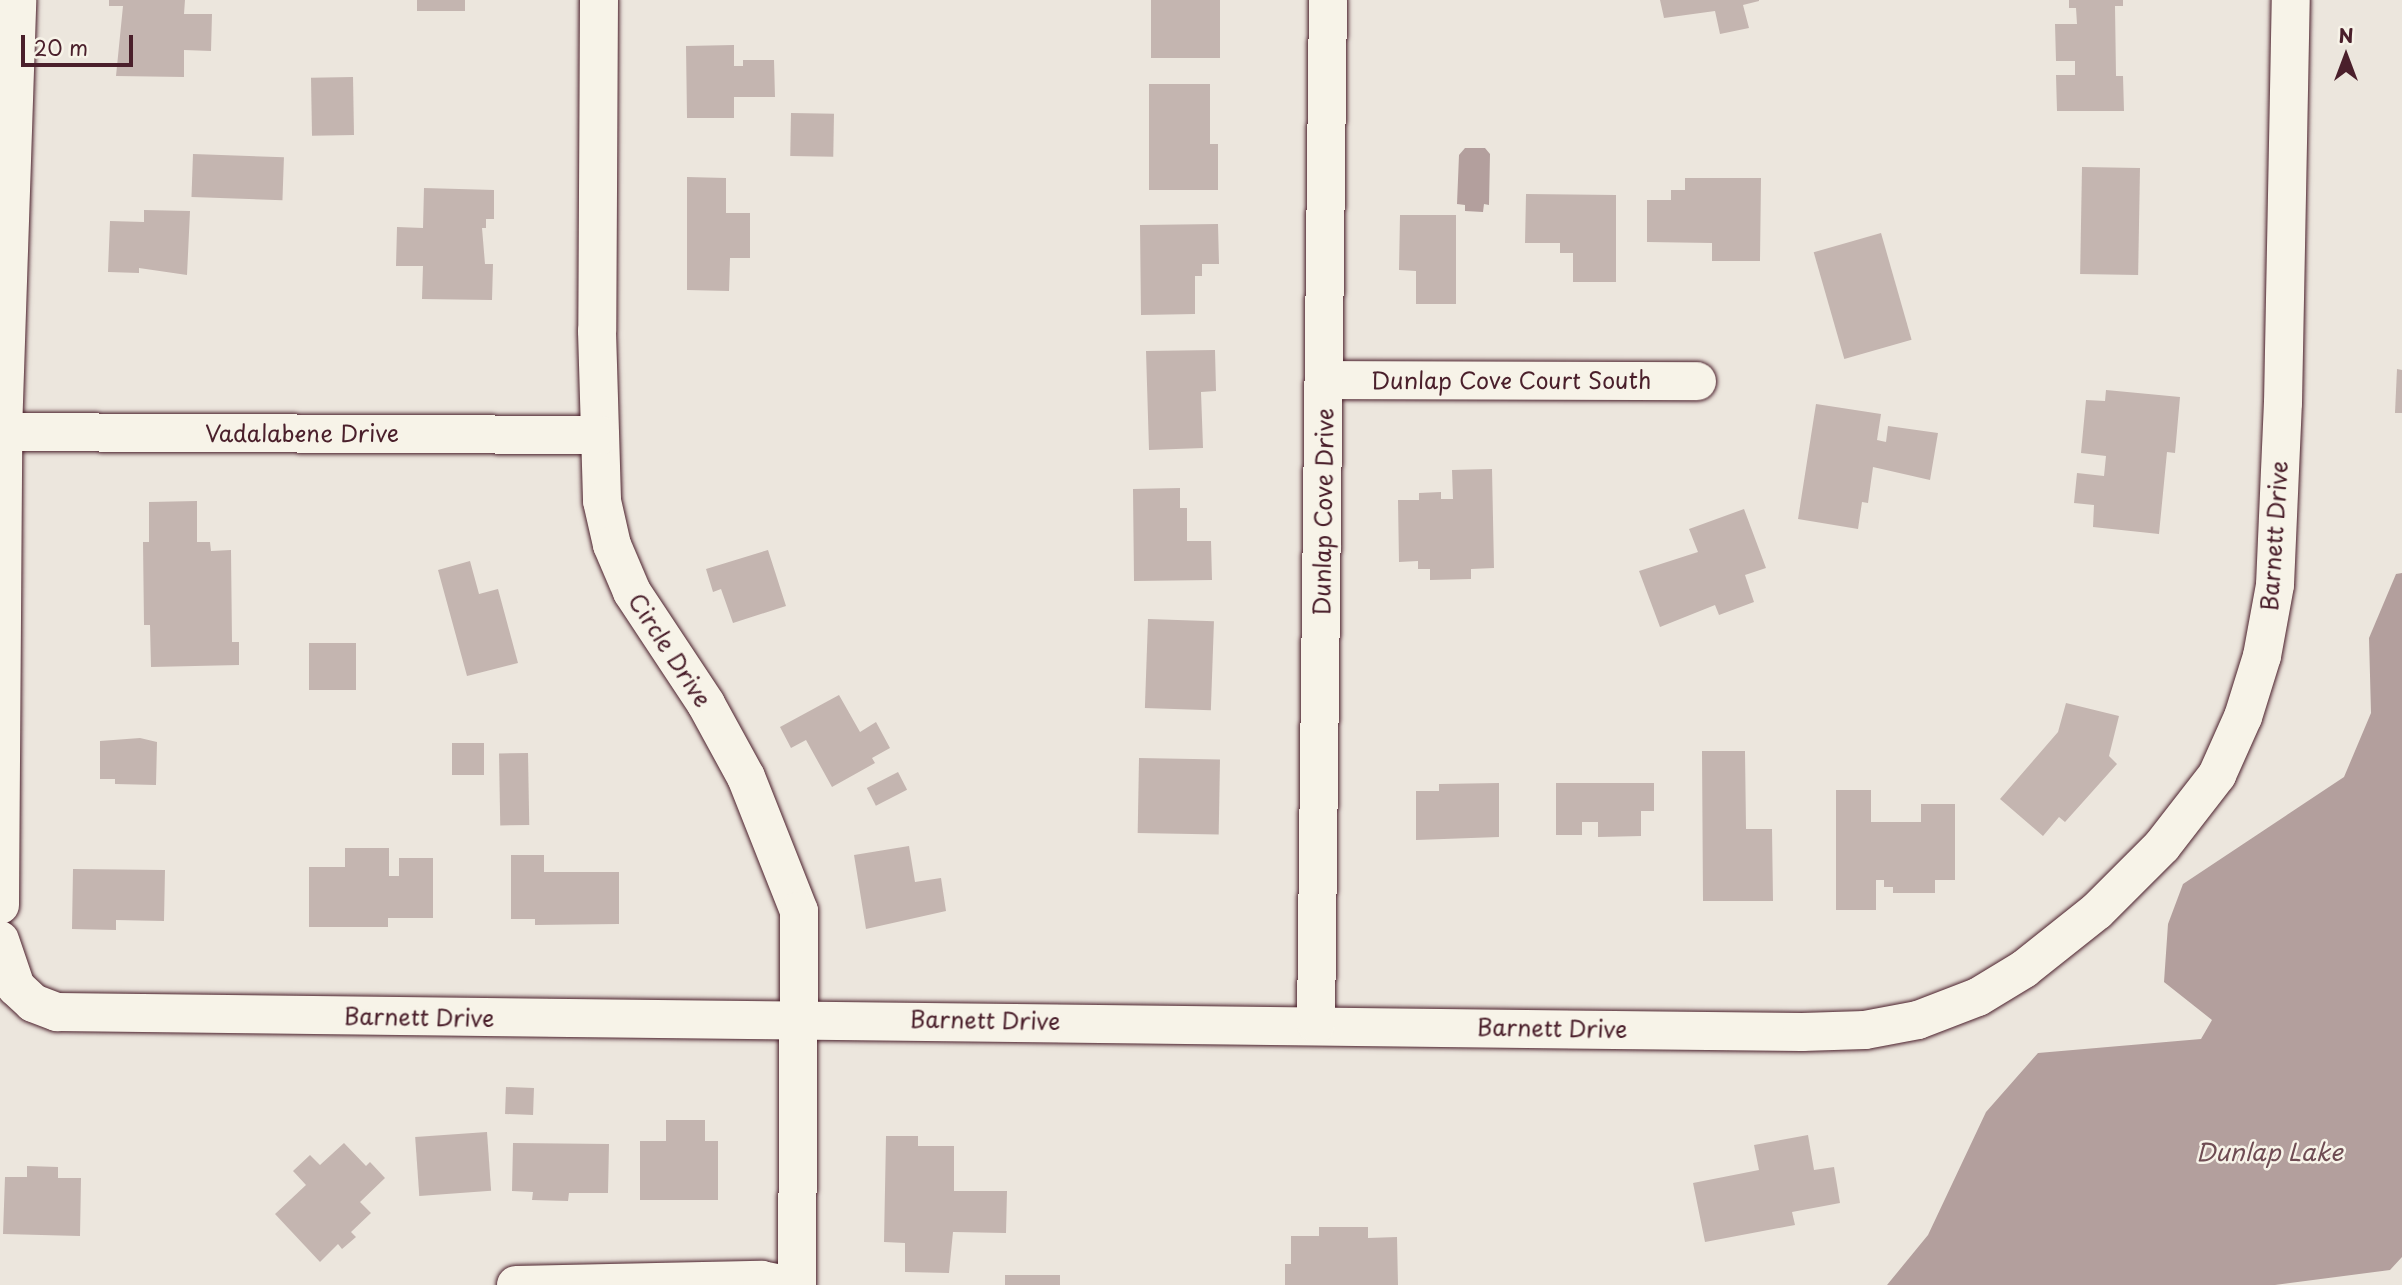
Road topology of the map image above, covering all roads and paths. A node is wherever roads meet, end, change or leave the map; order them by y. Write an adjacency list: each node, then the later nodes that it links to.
1 (17, 0): 7 (street)
2 (599, 0): 8 (street, Circle Drive)
3 (1328, 0): 5 (street, Dunlap Cove Drive)
4 (2291, 0): 12 (street, Barnett Drive)
5 (1325, 380): 6 (street, Dunlap Cove Court South); 12 (street, Dunlap Cove Drive)
6 (1696, 381)
7 (2, 432): 8 (street, Vadalabene Drive); 9 (street)
8 (600, 435): 11 (street, Circle Drive)
9 (0, 905)
10 (0, 940): 11 (street, Barnett Drive)
11 (798, 1020): 12 (street, Barnett Drive); 15 (street, Circle Drive)
12 (1317, 1024)
13 (516, 1285): 14 (street)
14 (786, 1285)
15 (797, 1285)

